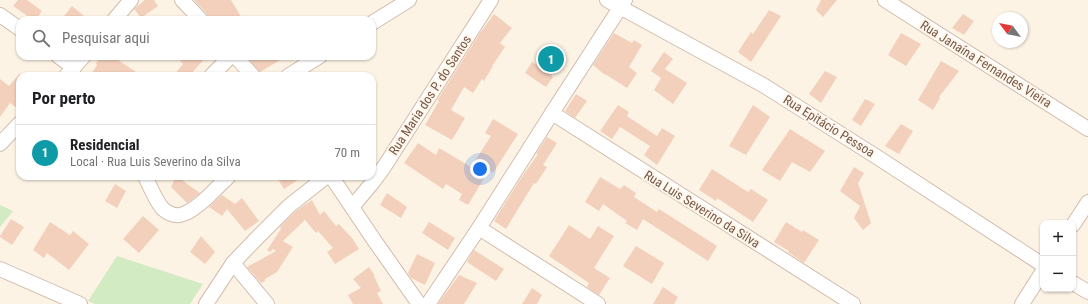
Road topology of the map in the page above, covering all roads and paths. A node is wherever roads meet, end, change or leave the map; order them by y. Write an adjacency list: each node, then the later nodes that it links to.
1 (131, 0): 9 (street)
2 (182, 0): 10 (street)
3 (409, 0): 11 (street)
4 (491, 0): 26 (street, Rua Maria dos P. do Santos)
5 (607, 0): 7 (street, Rua Epitácio Pessoa)
6 (885, 0): 24 (street, Rua Janaína Fernandes Vieira)
7 (622, 3): 22 (street); 36 (street, Rua Epitácio Pessoa)
8 (0, 15): 12 (street)
9 (117, 16)
10 (197, 16)
11 (376, 21)
12 (16, 26)
13 (61, 60): 18 (street)
14 (80, 60): 18 (street)
15 (227, 60): 19 (street)
16 (239, 60): 20 (street)
17 (314, 60): 21 (street)
18 (70, 72)
19 (215, 72)
20 (249, 72)
21 (294, 72)
22 (552, 113): 35 (street); 48 (street, Rua Luis Severino da Silva)
23 (16, 127): 25 (street)
24 (1088, 129)
25 (0, 144)
26 (376, 178)
27 (147, 180): 28 (street)
28 (225, 180)
29 (322, 180): 37 (street)
30 (335, 180): 33 (street)
31 (374, 180): 33 (street, Rua Maria dos P. do Santos)
32 (1088, 202): 34 (street)
33 (352, 207): 45 (street)
34 (1076, 220)
35 (479, 228): 46 (street); 47 (street)
36 (1040, 263)
37 (233, 264): 43 (street); 44 (street)
38 (0, 269): 42 (street)
39 (1040, 276): 49 (street)
40 (1076, 285): 41 (street)
41 (1088, 292)
42 (80, 304)
43 (206, 304)
44 (267, 304)
45 (420, 304)
46 (428, 304)
47 (598, 304)
48 (853, 304)
49 (1022, 304)

